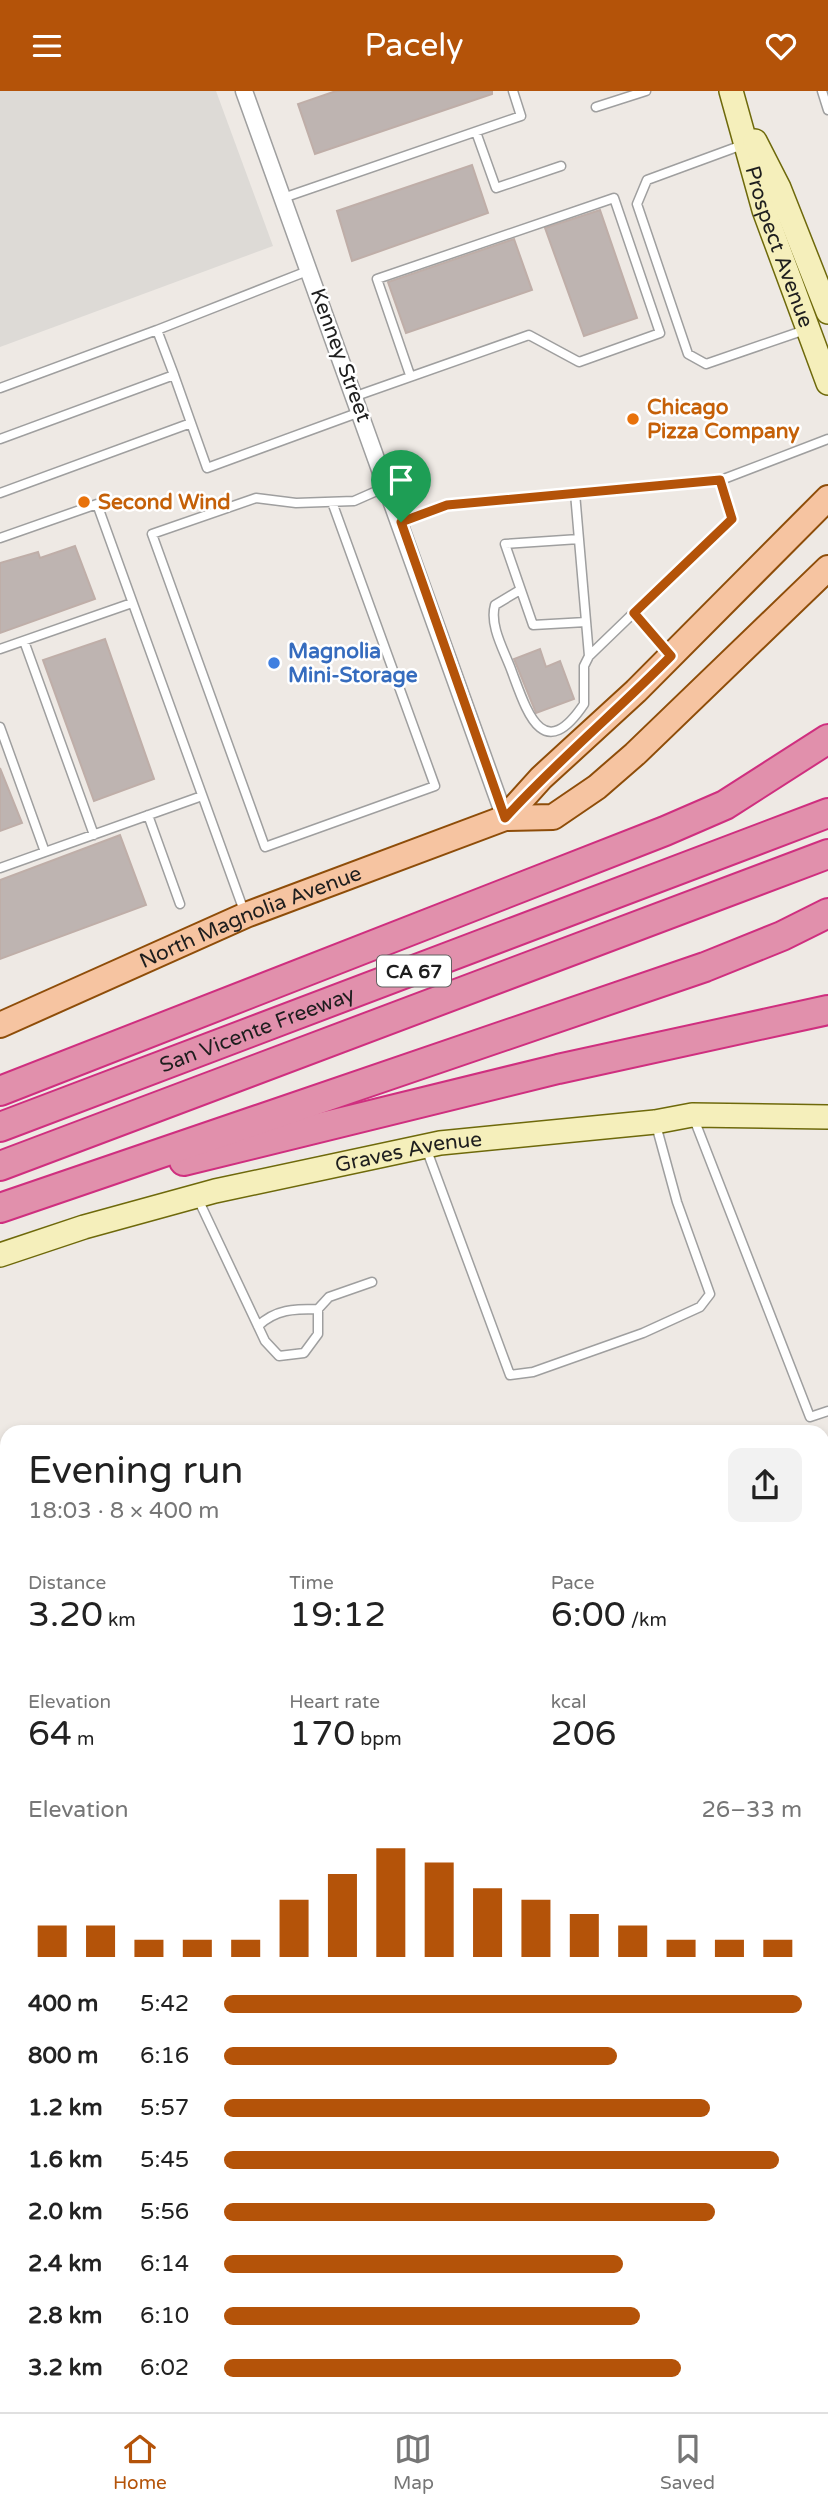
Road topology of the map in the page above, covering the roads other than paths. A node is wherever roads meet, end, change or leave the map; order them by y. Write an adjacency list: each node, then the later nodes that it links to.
1 (244, 91): 11 (street, Kenney Street)
2 (513, 91): 8 (lane)
3 (646, 91): 6 (lane)
4 (822, 91): 7 (lane)
5 (734, 99): 9 (main road, Prospect Avenue)
6 (596, 107)
7 (828, 110)
8 (477, 132): 10 (lane); 11 (lane)
9 (750, 142): 13 (main road, Prospect Avenue); 14 (main road, Prospect Avenue); 14 (lane)
10 (561, 166)
11 (284, 198): 12 (street, Kenney Street)
12 (310, 270): 15 (lane); 20 (street, Kenney Street)
13 (828, 312)
14 (808, 329): 18 (main road, Prospect Avenue)
15 (158, 330): 16 (lane); 19 (lane)
16 (174, 375): 21 (lane); 22 (lane)
17 (410, 375): 17 (lane); 20 (lane)
18 (828, 383)
19 (0, 388)
20 (358, 404): 21 (lane); 25 (street, Kenney Street)
21 (191, 423): 26 (lane)
22 (0, 439)
23 (828, 439): 24 (lane)
24 (720, 480): 27 (lane); 36 (lane)
25 (388, 486): 29 (lane); 30 (street, Kenney Street)
26 (0, 492)
27 (575, 493): 30 (lane); 32 (lane)
28 (828, 498): 41 (main road, North Magnolia Avenue)
29 (332, 502): 29 (lane)
30 (401, 522): 47 (street, Kenney Street)
31 (0, 538): 35 (lane)
32 (579, 539): 34 (lane); 37 (lane)
33 (828, 568): 47 (main road, North Magnolia Avenue)
34 (520, 590): 37 (lane); 40 (lane)
35 (132, 603): 38 (lane); 44 (lane)
36 (634, 613): 40 (lane); 41 (lane)
37 (586, 622): 40 (lane)
38 (24, 641): 39 (lane); 48 (lane)
39 (0, 649)
40 (589, 656)
41 (671, 656): 47 (main road, North Magnolia Avenue)
42 (0, 727): 49 (lane)
43 (828, 739): 57 (highway)
44 (202, 796): 46 (lane); 54 (lane)
45 (828, 813): 61 (highway, San Vicente Freeway / CA 67)
46 (148, 815): 48 (lane); 52 (lane)
47 (505, 818): 54 (main road, North Magnolia Avenue)
48 (94, 835): 49 (lane)
49 (45, 852): 51 (lane)
50 (828, 854): 64 (highway, San Vicente Freeway / CA 67)
51 (0, 869)
52 (180, 904)
53 (828, 913): 63 (highway)
54 (246, 915): 56 (main road, North Magnolia Avenue)
55 (828, 1010): 63 (highway)
56 (0, 1025)
57 (0, 1091)
58 (692, 1115): 59 (main road, Graves Avenue); 60 (main road, Graves Avenue); 71 (lane)
59 (828, 1117)
60 (655, 1122): 62 (main road, Graves Avenue); 62 (lane)
61 (0, 1127)
62 (425, 1146): 65 (main road, Graves Avenue)
63 (126, 1164): 66 (highway)
64 (0, 1166)
65 (197, 1196): 67 (main road, Graves Avenue); 70 (lane)
66 (0, 1208)
67 (0, 1255)
68 (372, 1282): 69 (lane)
69 (318, 1309): 70 (lane); 70 (lane)
70 (258, 1326)
71 (828, 1411)

